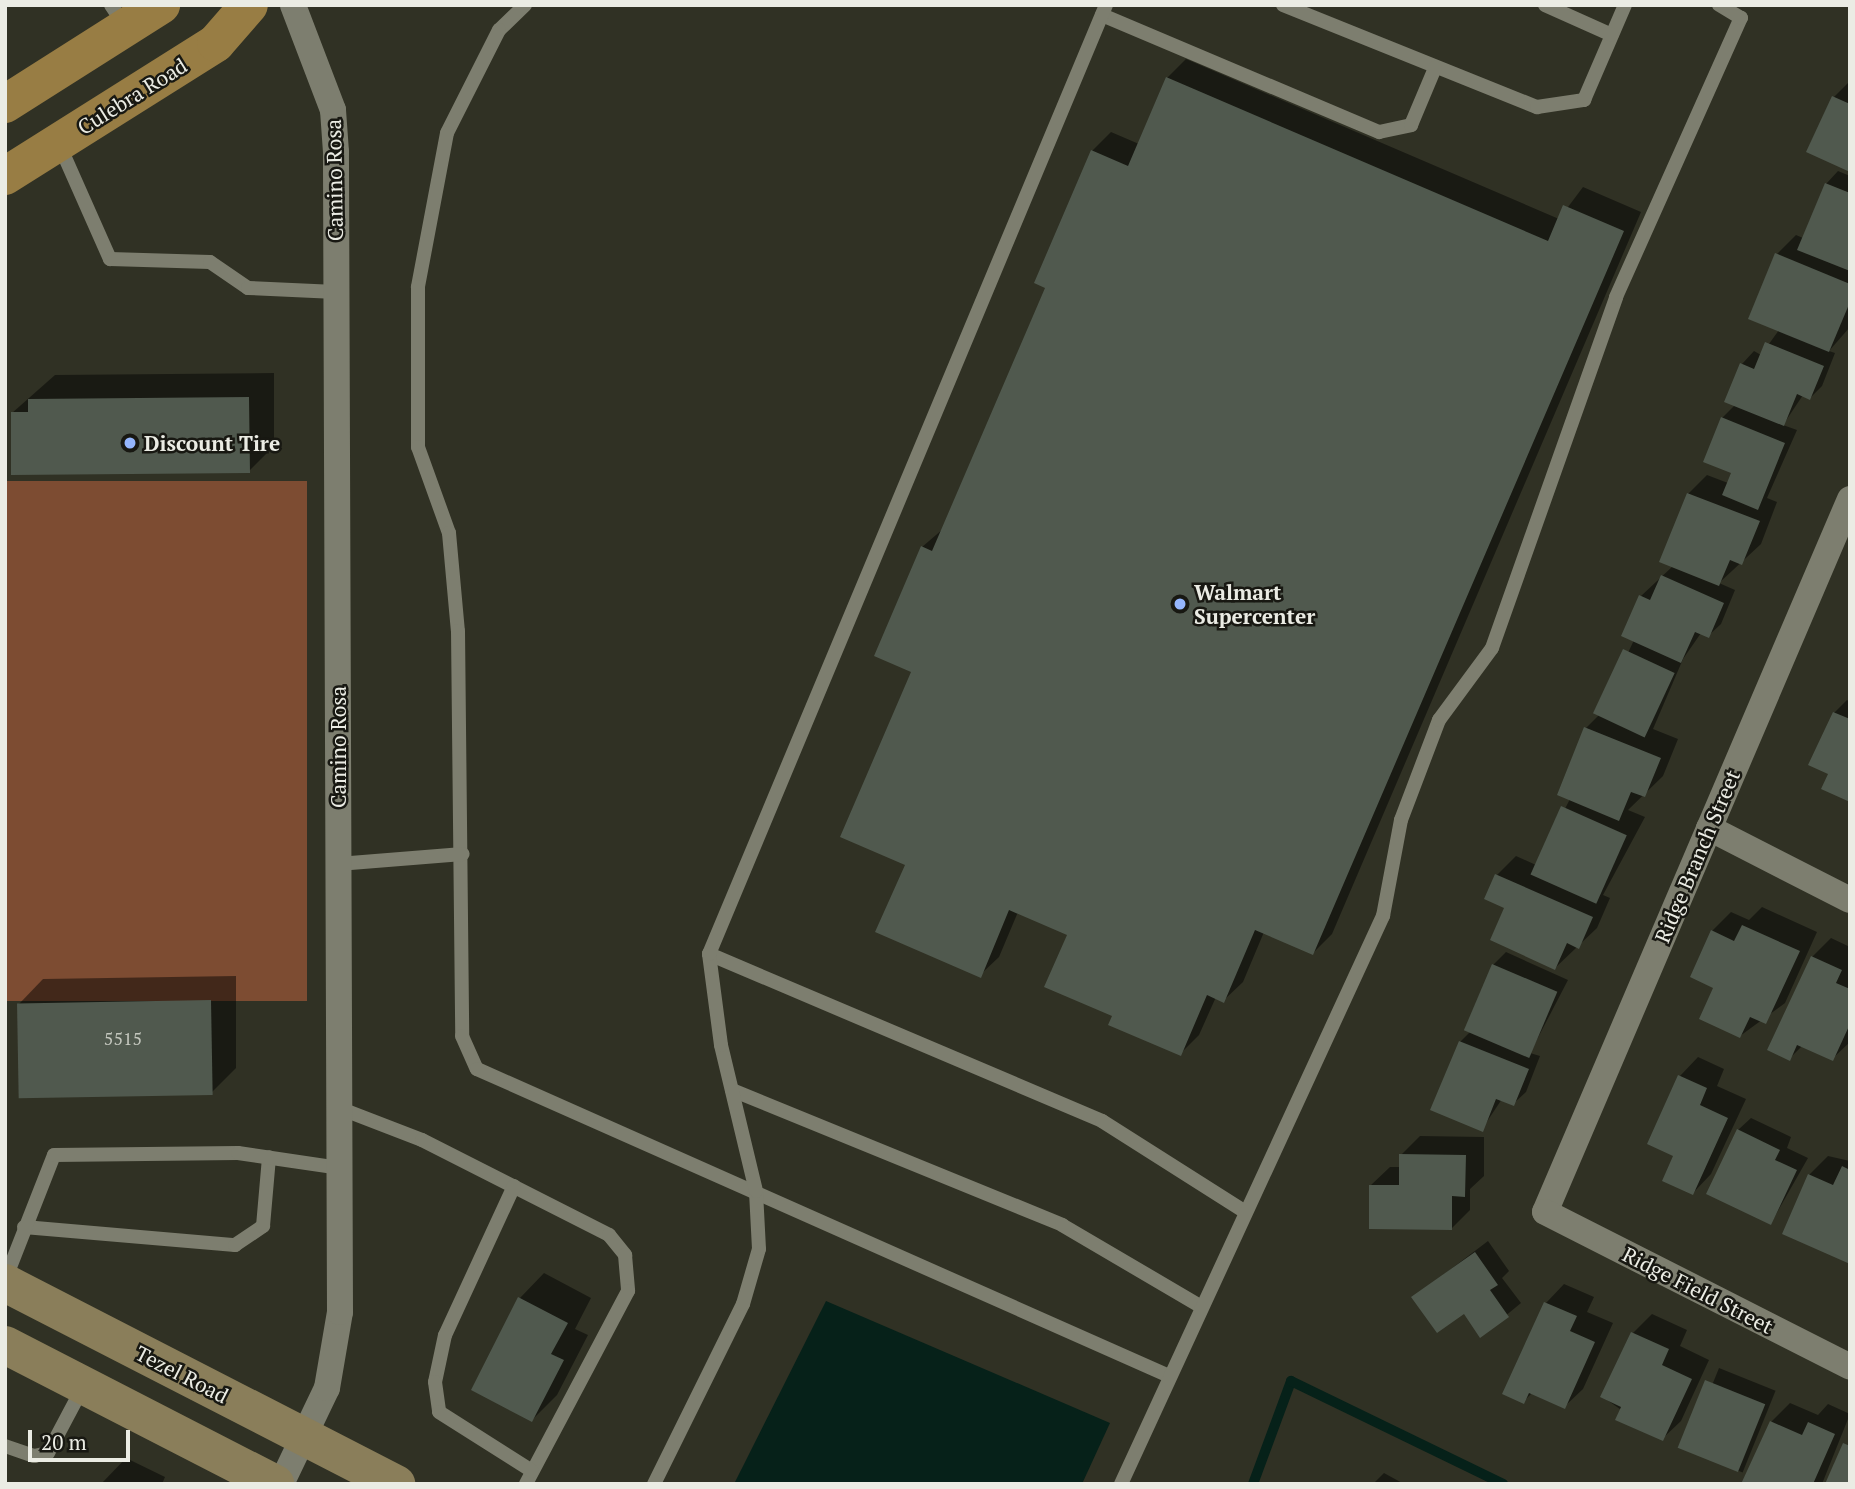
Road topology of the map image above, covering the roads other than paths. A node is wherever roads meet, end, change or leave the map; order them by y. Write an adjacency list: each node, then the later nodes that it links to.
1 (161, 5): 10 (main road)
2 (250, 5): 14 (main road, Culebra Road)
3 (293, 5): 16 (street, Camino Rosa)
4 (525, 5): 19 (lane)
5 (1283, 5): 12 (lane)
6 (1545, 5): 11 (lane)
7 (1625, 5): 11 (lane)
8 (1719, 5): 29 (lane)
9 (1104, 10): 12 (lane); 22 (lane)
10 (118, 16): 13 (main road)
11 (1612, 35): 12 (lane)
12 (1435, 68)
13 (5, 104)
14 (58, 142): 15 (main road, Culebra Road); 16 (lane)
15 (5, 176)
16 (336, 292): 20 (street, Camino Rosa)
17 (1850, 499): 18 (street, Ridge Branch Street)
18 (1709, 828): 21 (street); 30 (street, Ridge Branch Street)
19 (463, 854): 20 (lane); 28 (lane)
20 (338, 864): 24 (street, Camino Rosa)
21 (1850, 900)
22 (709, 954): 23 (lane); 29 (lane)
23 (732, 1090): 28 (lane); 33 (lane)
24 (339, 1108): 26 (street, Camino Rosa); 27 (lane)
25 (268, 1157): 26 (lane); 31 (lane); 31 (lane)
26 (340, 1168): 38 (street, Camino Rosa)
27 (513, 1186): 40 (lane); 40 (lane)
28 (756, 1191): 36 (lane); 44 (lane)
29 (1244, 1211): 33 (lane)
30 (1545, 1212): 35 (street, Ridge Field Street)
31 (24, 1227): 32 (lane)
32 (5, 1282): 38 (main road, Tezel Road)
33 (1200, 1306): 36 (lane)
34 (5, 1345): 37 (main road)
35 (1850, 1367)
36 (1167, 1375): 45 (lane)
37 (83, 1385): 39 (lane); 41 (main road)
38 (304, 1437): 42 (street, Camino Rosa); 43 (main road, Tezel Road)
39 (5, 1446)
40 (529, 1478)
41 (275, 1484)
42 (281, 1484)
43 (396, 1484)
44 (654, 1484)
45 (1121, 1484)

